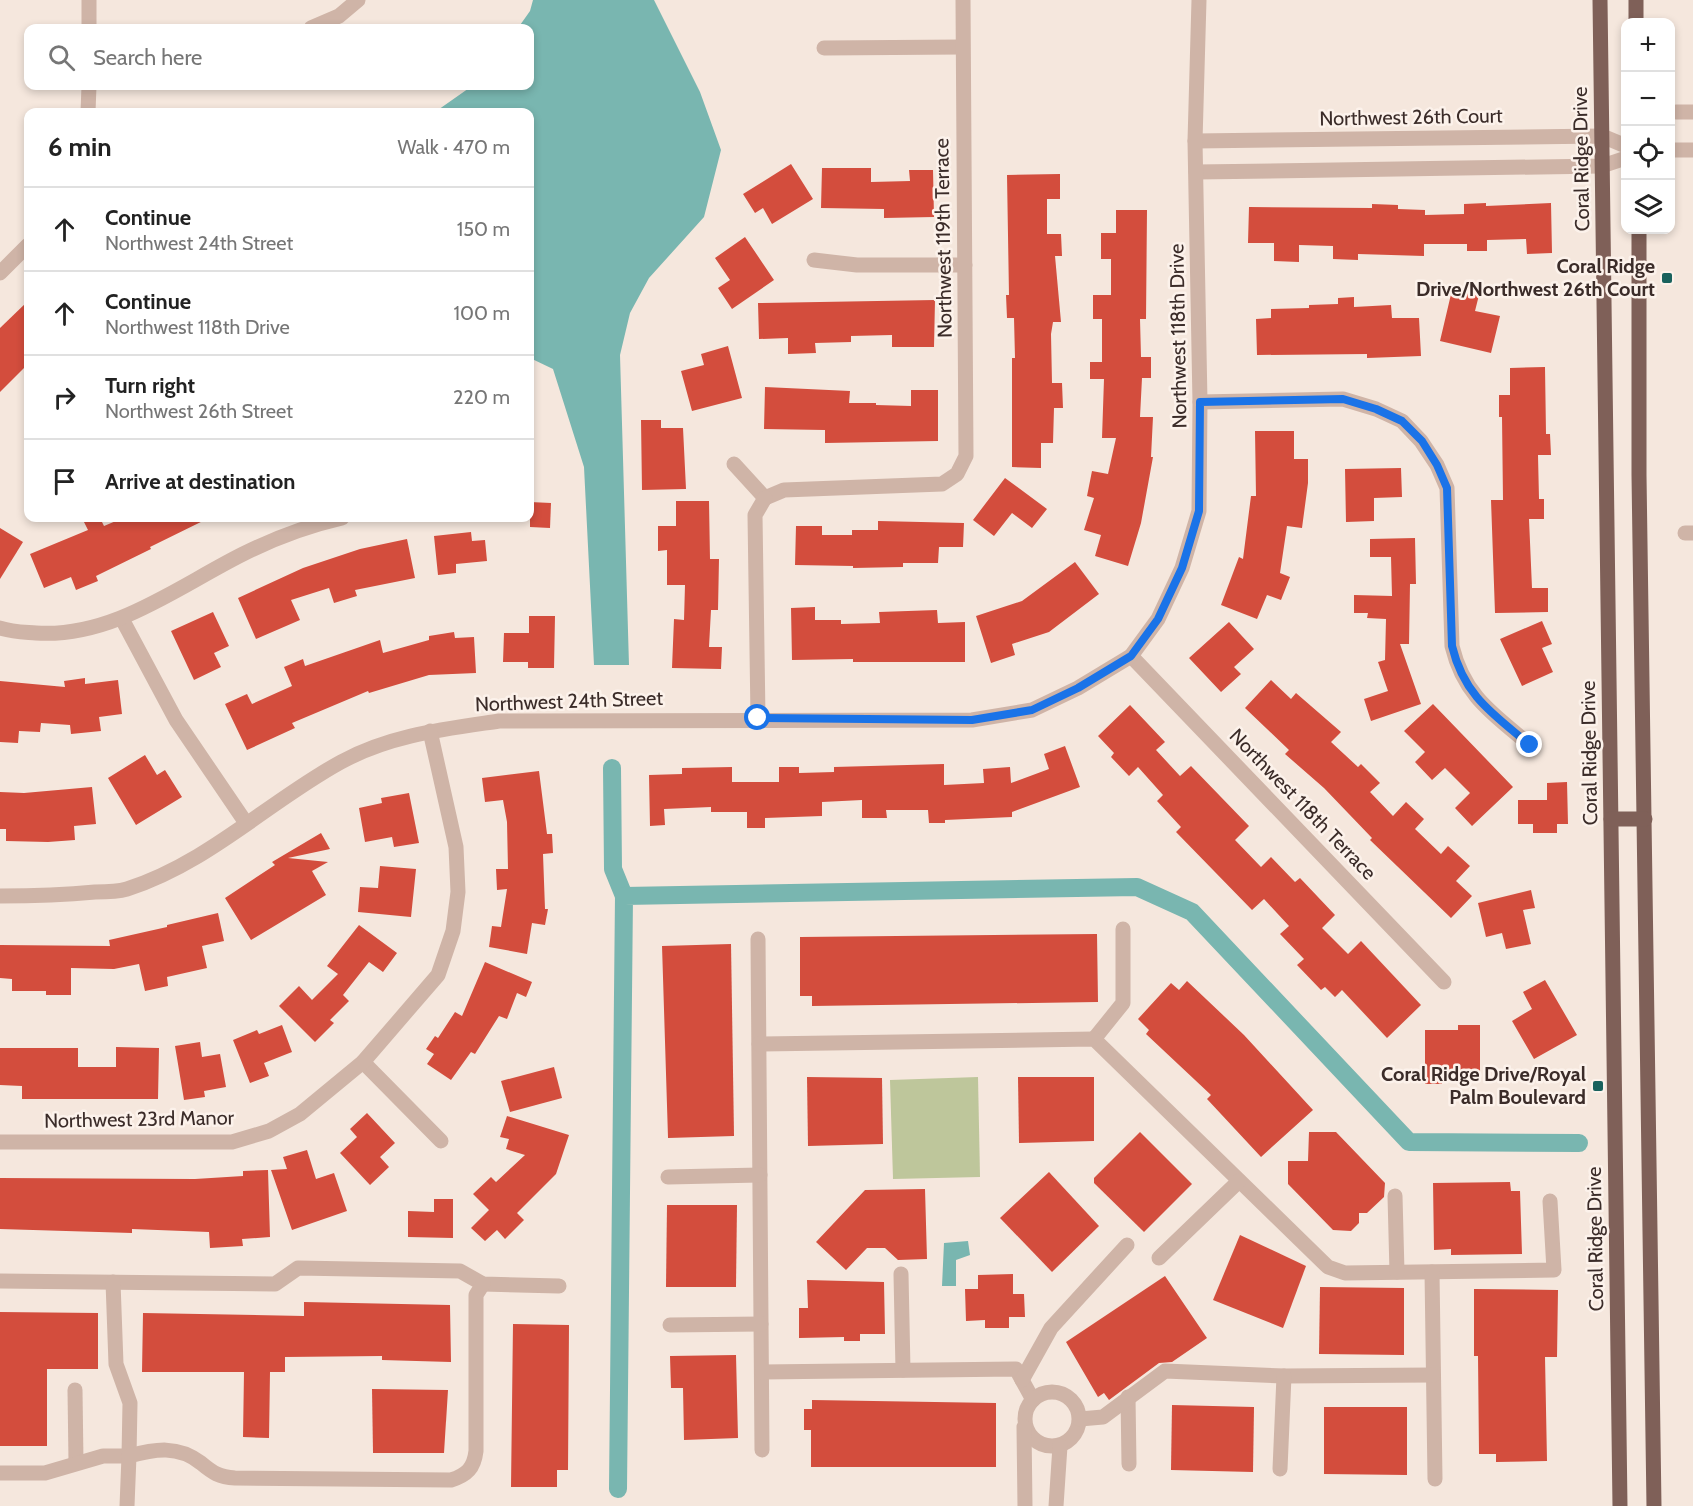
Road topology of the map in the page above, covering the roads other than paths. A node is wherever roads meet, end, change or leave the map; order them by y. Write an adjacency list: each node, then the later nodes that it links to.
1 (89, 0): 8 (street)
2 (358, 0): 9 (street)
3 (963, 0): 10 (street, Northwest 119th Terrace)
4 (1199, 0): 17 (street, Northwest 118th Drive)
5 (1600, 0): 16 (main road, Coral Ridge Drive)
6 (1636, 0): 7 (main road)
7 (1636, 18)
8 (89, 24)
9 (320, 24)
10 (962, 47): 11 (street); 27 (street, Northwest 119th Terrace)
11 (824, 48)
12 (89, 90): 13 (street)
13 (88, 108)
14 (1676, 112): 15 (street)
15 (1693, 112)
16 (1602, 135): 17 (street, Northwest 26th Court); 18 (street, Northwest 26th Court); 22 (main road, Coral Ridge Drive)
17 (1195, 141): 23 (street, Northwest 118th Drive)
18 (1621, 144)
19 (1675, 150): 20 (street)
20 (1693, 150)
21 (1621, 160): 22 (street)
22 (1602, 166): 23 (street); 39 (main road, Coral Ridge Drive)
23 (1196, 172): 29 (street, Northwest 118th Drive)
24 (1639, 234): 40 (main road)
25 (24, 249): 28 (street)
26 (814, 260): 27 (street)
27 (965, 265): 31 (street, Northwest 119th Terrace)
28 (0, 273)
29 (1200, 402): 35 (street, Northwest 118th Drive); 38 (street)
30 (734, 464): 31 (street)
31 (765, 498): 36 (street)
32 (326, 522): 33 (street)
33 (122, 619): 34 (street); 41 (street)
34 (0, 628)
35 (1131, 656): 36 (street, Northwest 24th Street); 45 (street, Northwest 118th Terrace)
36 (758, 718): 37 (street, Northwest 24th Street)
37 (430, 731): 41 (street, Northwest 24th Street); 48 (street, Northwest 23rd Manor)
38 (1530, 745)
39 (1611, 819): 40 (main road); 88 (main road, Coral Ridge Drive)
40 (1645, 819): 89 (main road)
41 (246, 823): 42 (street, Northwest 24th Street)
42 (0, 896)
43 (1123, 929): 46 (street)
44 (758, 939): 47 (street)
45 (1444, 982)
46 (1094, 1039): 47 (street); 53 (street)
47 (759, 1044): 51 (street)
48 (363, 1062): 49 (street); 50 (street, Northwest 23rd Manor)
49 (441, 1141)
50 (0, 1142)
51 (760, 1175): 52 (street); 65 (street)
52 (668, 1177)
53 (1239, 1181): 57 (street); 58 (street)
54 (1395, 1196): 58 (street)
55 (1550, 1201): 59 (street)
56 (1127, 1245): 71 (street)
57 (1159, 1258)
58 (1397, 1272): 59 (street)
59 (1432, 1272): 69 (street)
60 (902, 1274): 67 (street)
61 (0, 1281): 62 (street)
62 (113, 1282): 63 (street); 79 (street)
63 (483, 1284): 64 (street); 79 (street)
64 (559, 1286)
65 (761, 1324): 66 (street); 68 (street)
66 (670, 1325)
67 (903, 1370): 68 (street); 71 (street)
68 (762, 1372): 78 (street)
69 (1433, 1375): 70 (street); 84 (street)
70 (1284, 1376): 73 (street); 82 (street)
71 (1022, 1380): 74 (street)
72 (75, 1390): 80 (street)
73 (1128, 1397): 75 (street); 81 (street)
74 (1033, 1400): 75 (street); 76 (street)
75 (1080, 1419): 77 (street)
76 (1024, 1421): 77 (street); 86 (street)
77 (1060, 1446): 87 (street)
78 (762, 1450)
79 (129, 1456): 80 (street); 85 (street)
80 (76, 1462): 83 (street)
81 (1129, 1464)
82 (1280, 1469)
83 (0, 1473)
84 (1434, 1479)
85 (127, 1506)
86 (1025, 1506)
87 (1056, 1506)
88 (1620, 1506)
89 (1654, 1506)

